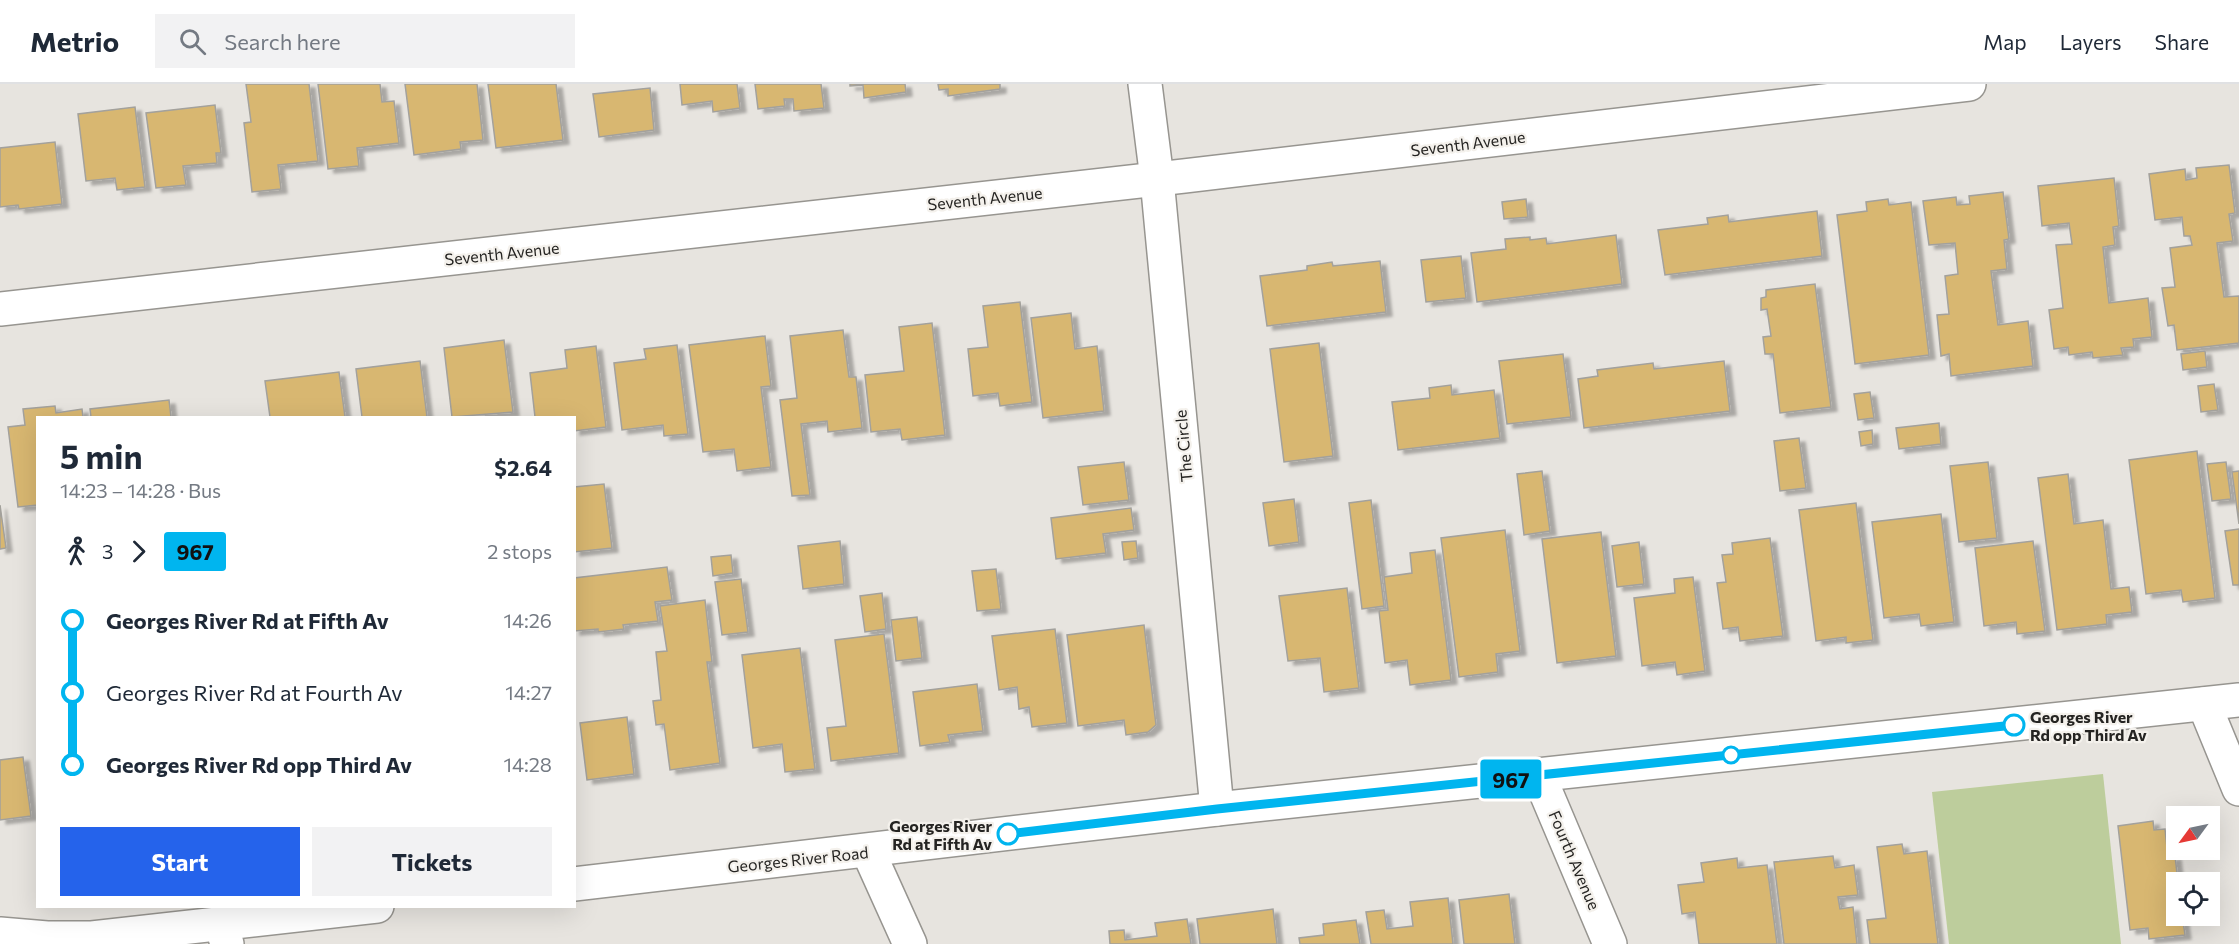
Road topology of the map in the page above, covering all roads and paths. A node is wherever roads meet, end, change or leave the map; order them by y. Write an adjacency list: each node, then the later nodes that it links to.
1 (1145, 84): 3 (street, The Circle)
2 (1970, 84): 3 (street, Seventh Avenue)
3 (1158, 178): 4 (street, Seventh Avenue); 9 (street, The Circle)
4 (0, 309)
5 (2239, 700): 6 (street, Georges River Road)
6 (2204, 704): 7 (street, Georges River Road); 8 (street)
7 (1539, 776): 9 (street, Georges River Road); 16 (street, Fourth Avenue)
8 (2239, 789)
9 (1217, 809): 10 (street, Georges River Road)
10 (868, 851): 11 (street, Georges River Road); 15 (street)
11 (576, 884)
12 (366, 908): 14 (street)
13 (0, 934): 14 (street)
14 (224, 934)
15 (910, 944)
16 (1610, 944)

